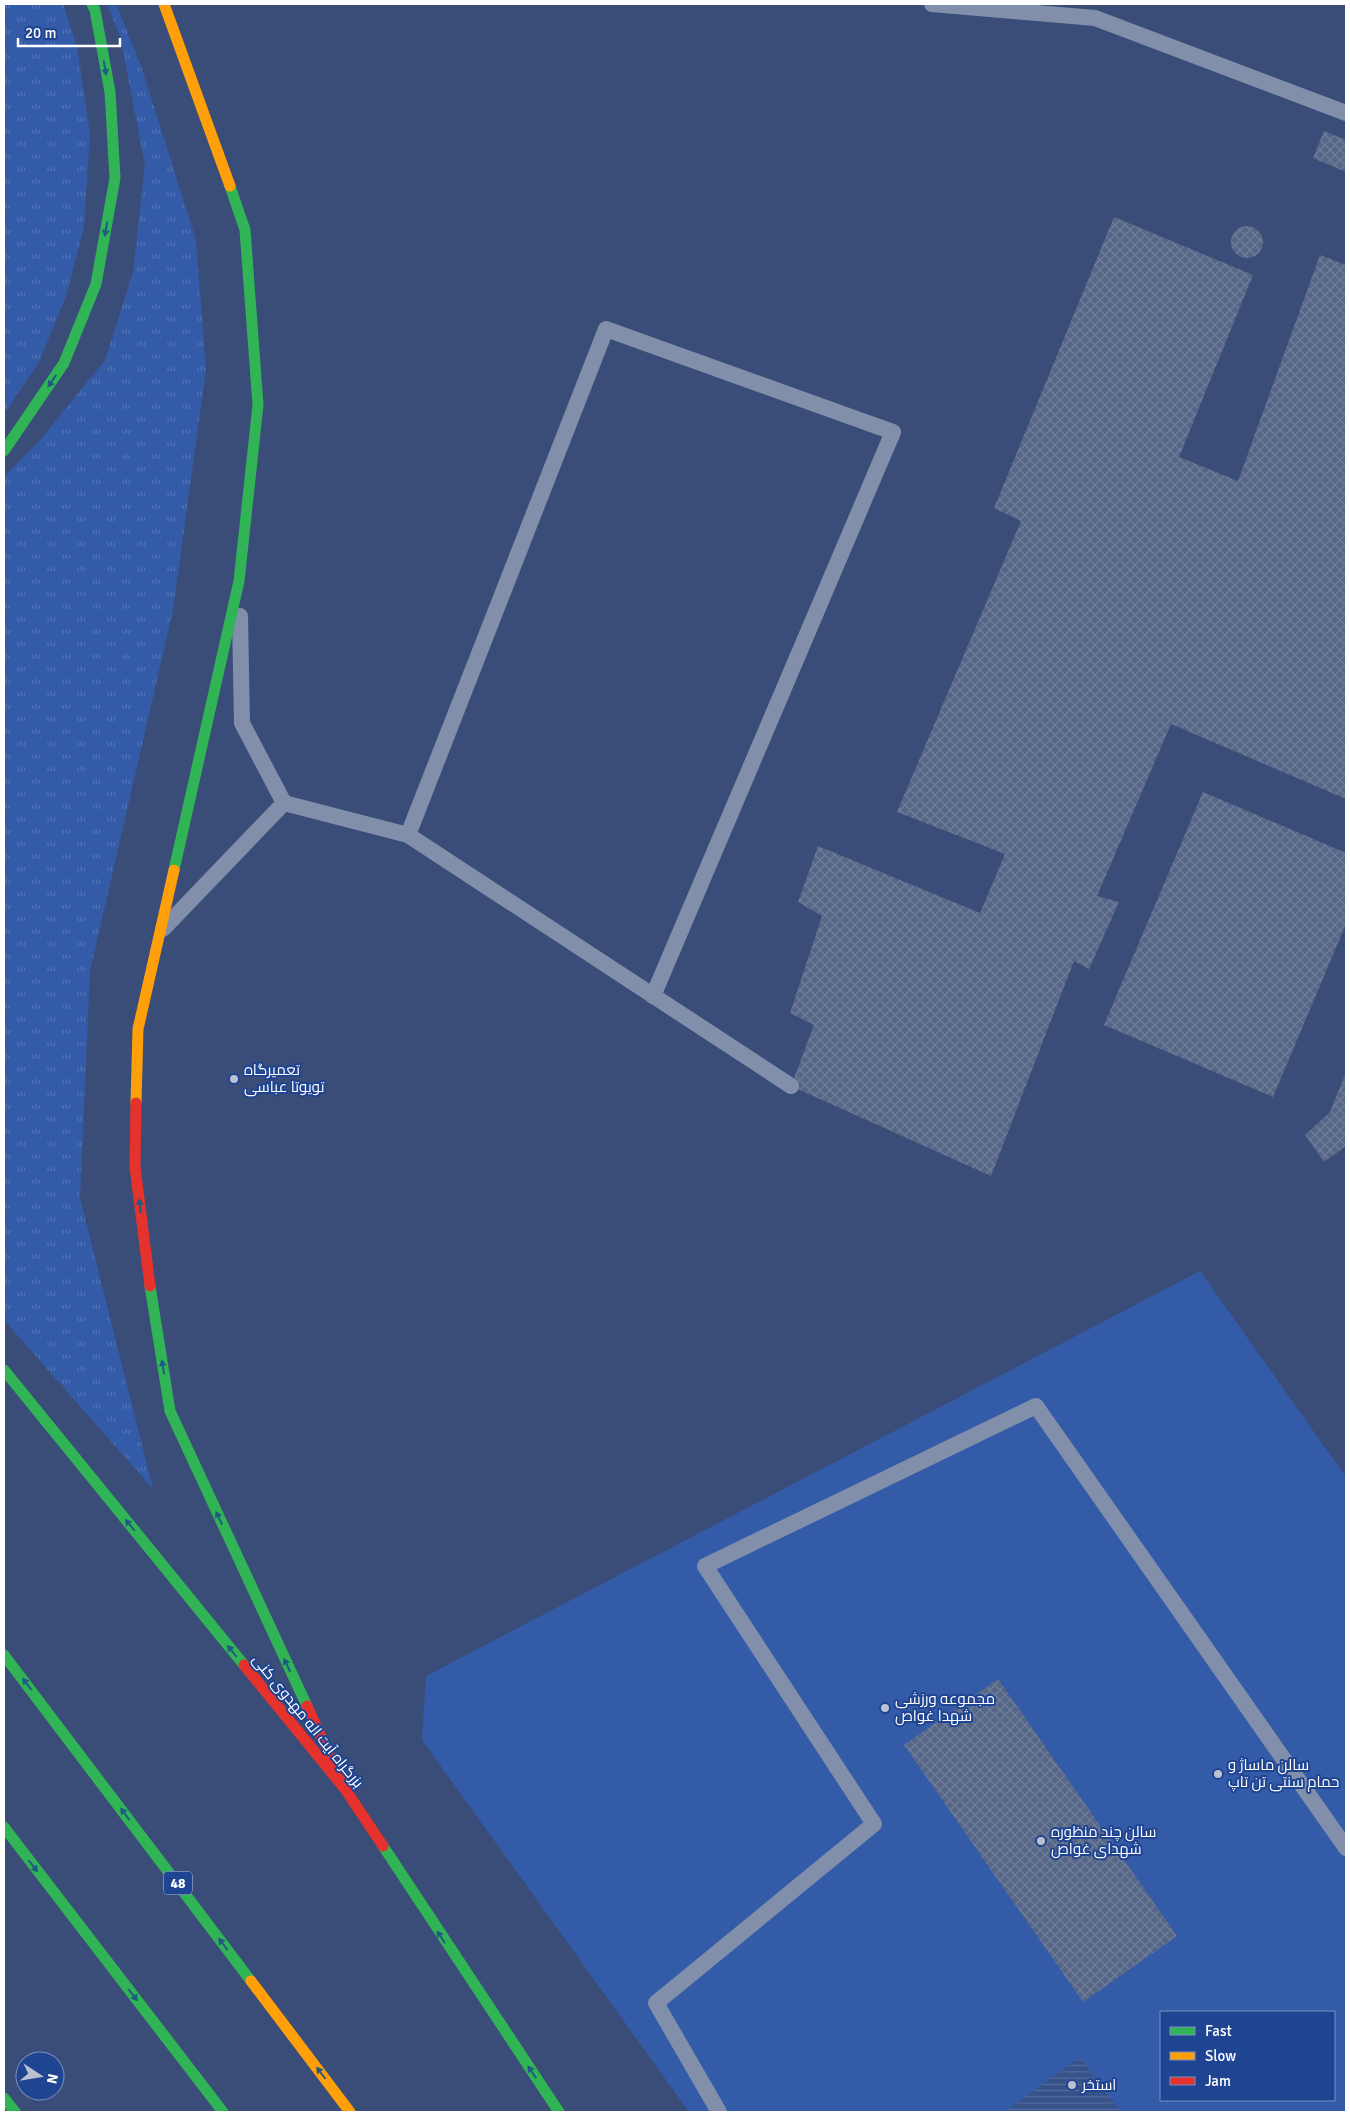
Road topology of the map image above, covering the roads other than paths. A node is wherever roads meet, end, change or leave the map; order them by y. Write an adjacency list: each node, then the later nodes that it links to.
1 (92, 4): 5 (main road, one-way to 5)
2 (164, 4): 6 (main road)
3 (932, 4): 4 (lane)
4 (1346, 113)
5 (4, 452)
6 (239, 581): 7 (lane); 9 (main road)
7 (284, 803): 8 (lane); 9 (lane)
8 (408, 835): 10 (lane); 10 (lane)
9 (160, 932): 14 (main road, one-way to 9)
10 (653, 996): 11 (lane)
11 (791, 1086)
12 (4, 1370): 14 (main road, بزرگراه آیت اله مهدوی کنی, one-way to 12)
13 (4, 1655): 20 (main road, 48, one-way to 13)
14 (345, 1789): 21 (main road, بزرگراه آیت اله مهدوی کنی, one-way to 14)
15 (4, 1827): 19 (main road, one-way to 19)
16 (1346, 1848): 22 (lane)
17 (4, 2098): 18 (main road)
18 (15, 2112)
19 (223, 2112)
20 (350, 2112)
21 (559, 2112)
22 (719, 2112)

